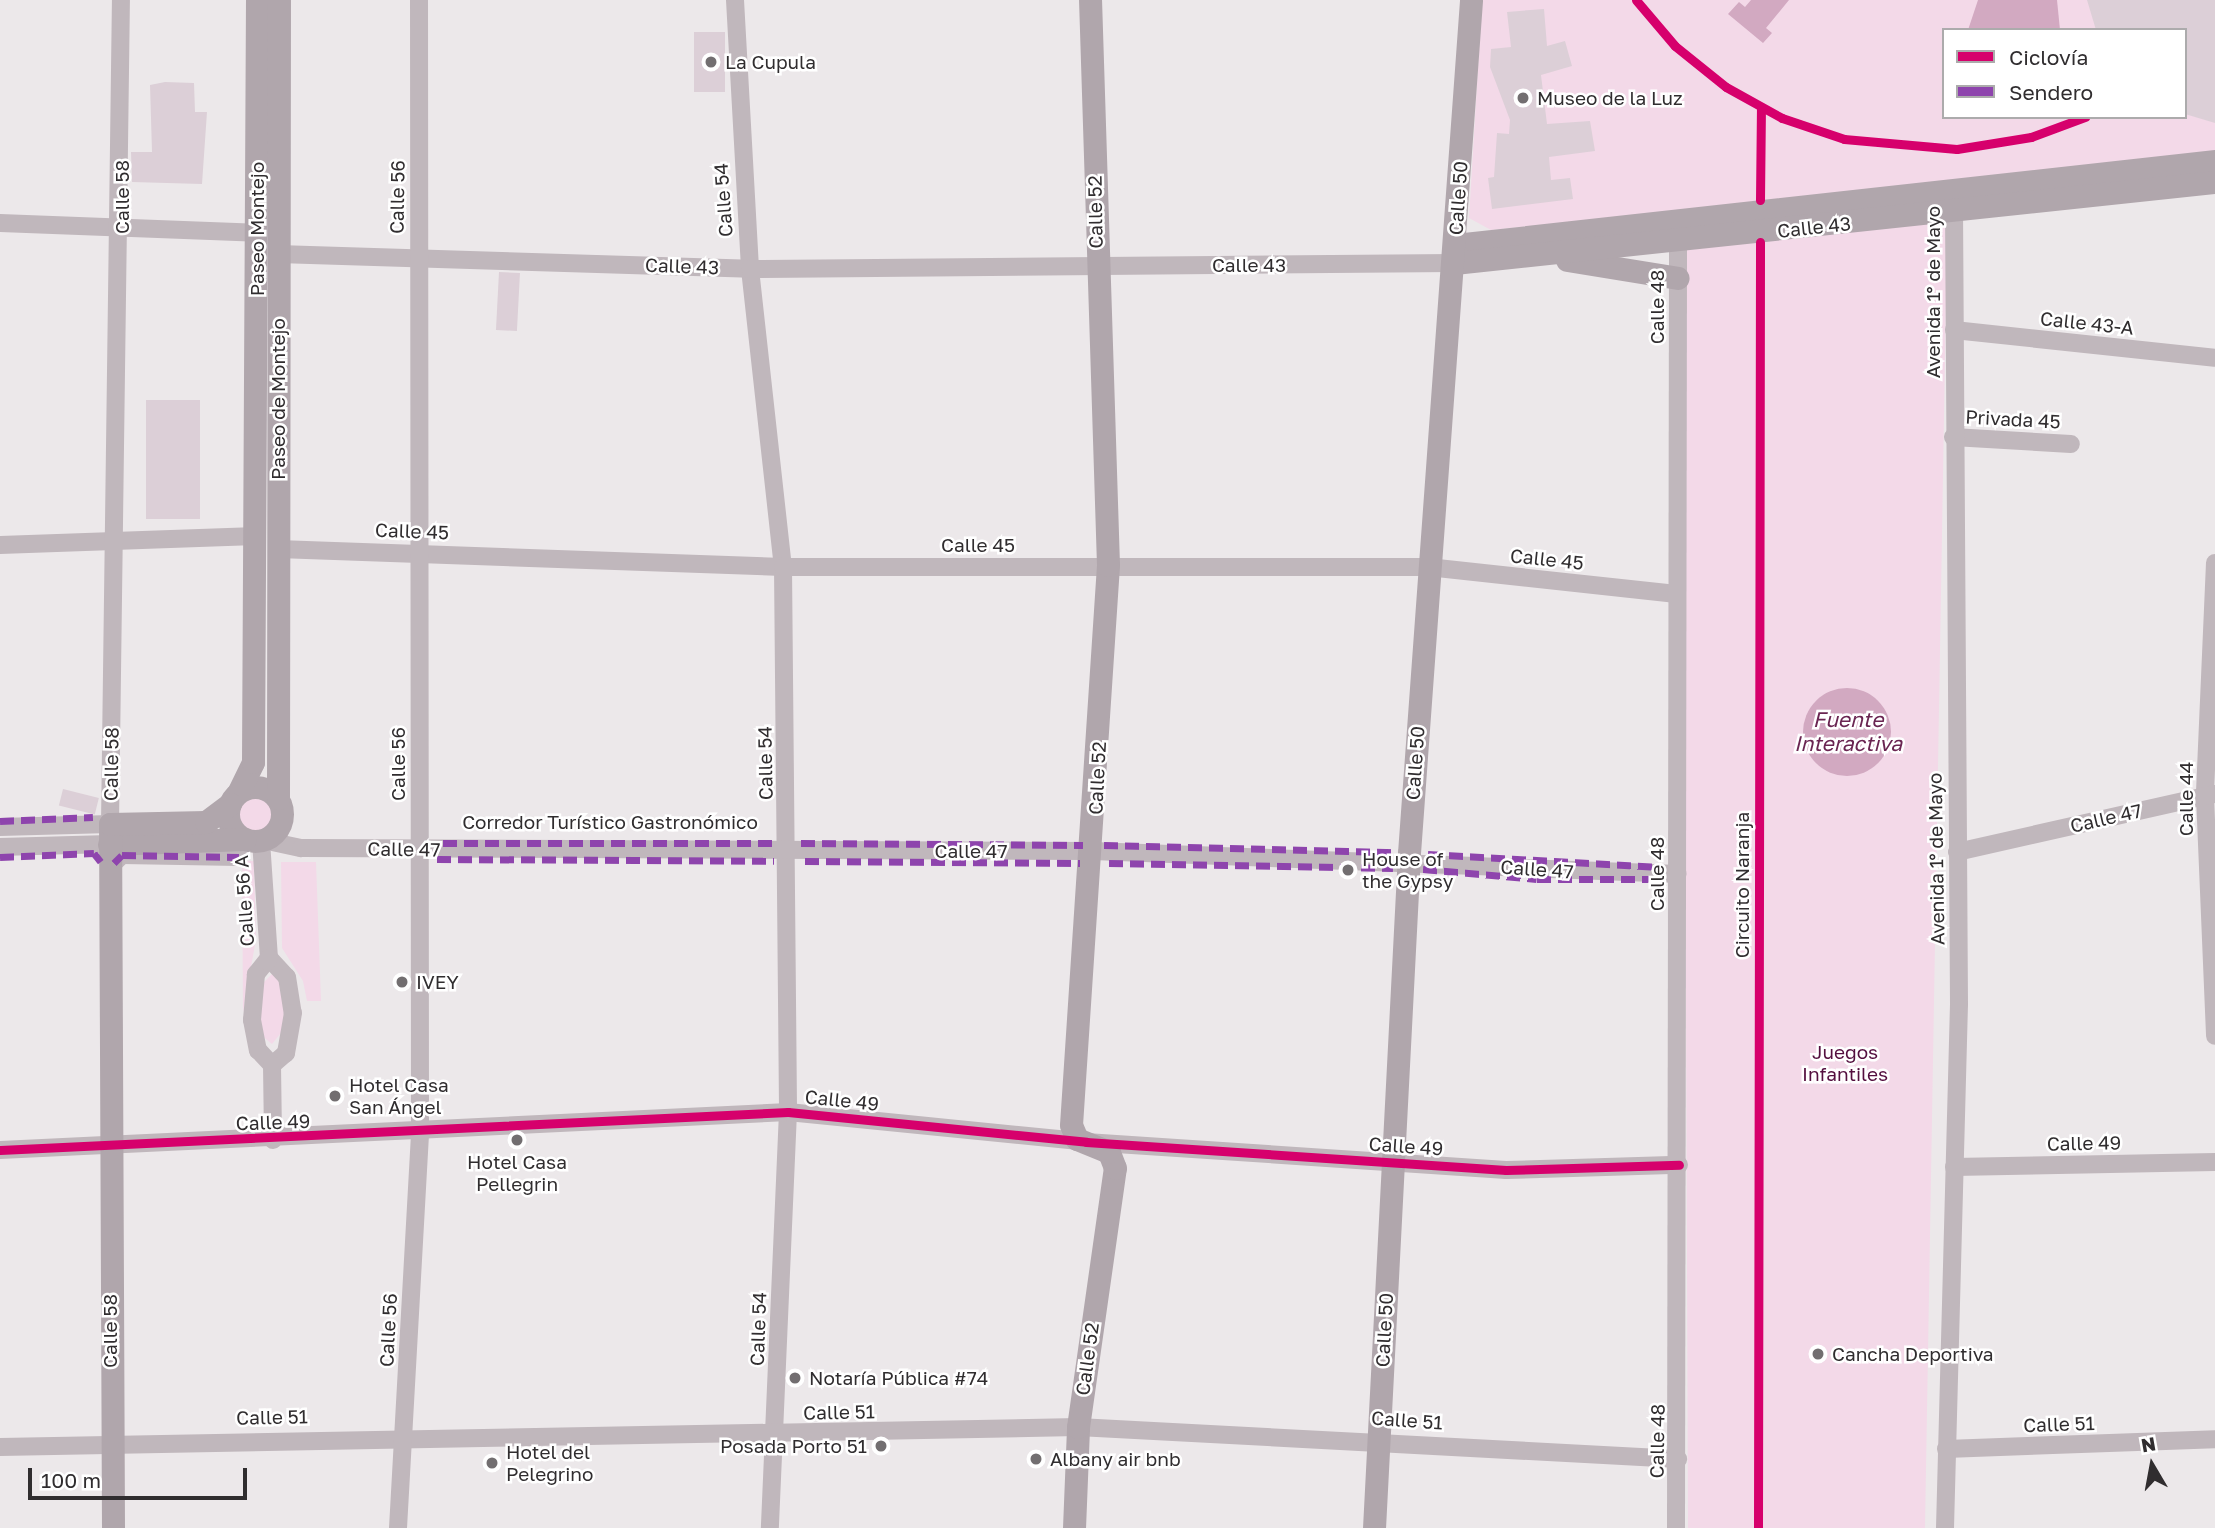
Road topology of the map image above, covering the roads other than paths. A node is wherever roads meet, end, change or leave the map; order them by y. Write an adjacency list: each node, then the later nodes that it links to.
1 (121, 0): 13 (street, Calle 58)
2 (257, 0): 15 (main road, Paseo Montejo)
3 (279, 0): 16 (main road, Paseo de Montejo)
4 (419, 0): 18 (street, Calle 56)
5 (735, 0): 21 (street, Calle 54)
6 (1090, 0): 20 (main road, Calle 52)
7 (1471, 0): 17 (main road, Calle 50)
8 (2215, 160): 10 (main road, Calle 43)
9 (2215, 182): 11 (main road, Calle 43)
10 (1955, 190): 11 (street, Avenida 1° de Mayo); 14 (main road, Calle 43)
11 (1954, 214): 14 (main road, Calle 43); 23 (street, Avenida 1° de Mayo)
12 (0, 223): 13 (street)
13 (122, 227): 15 (street); 28 (street, Calle 58)
14 (1678, 230): 17 (main road, Calle 43); 19 (main road, Calle 43); 22 (street, Calle 48)
15 (257, 233): 27 (main road, Paseo Montejo)
16 (278, 254): 18 (street, Calle 43); 30 (main road, Paseo de Montejo)
17 (1455, 254): 19 (main road, Calle 43); 20 (street, Calle 43); 35 (main road, Calle 50)
18 (417, 255): 21 (street, Calle 43); 31 (street, Calle 56)
19 (1538, 255): 22 (main road)
20 (1097, 266): 21 (street, Calle 43); 33 (main road, Calle 52)
21 (750, 269): 34 (street, Calle 54)
22 (1678, 278): 36 (street, Calle 48)
23 (1954, 330): 24 (street, Calle 43-A); 25 (street, Avenida 1° de Mayo)
24 (2215, 358)
25 (1953, 437): 26 (street, Privada 45); 50 (street, Avenida 1° de Mayo)
26 (2071, 444)
27 (257, 536): 28 (street); 38 (main road, Paseo Montejo)
28 (115, 539): 29 (street); 43 (street, Calle 58)
29 (0, 545)
30 (278, 549): 31 (street, Calle 45); 39 (main road, Paseo de Montejo)
31 (421, 552): 34 (street, Calle 45); 47 (street, Calle 56)
32 (2215, 562): 37 (street, Calle 44)
33 (1108, 565): 34 (street, Calle 45); 35 (street, Calle 45); 51 (main road, Calle 52)
34 (783, 567): 48 (street, Calle 54)
35 (1428, 567): 36 (street, Calle 45); 54 (main road, Calle 50)
36 (1677, 594): 56 (street, Calle 48)
37 (2210, 795): 50 (street, Calle 47); 58 (street, Calle 44)
38 (234, 798): 39 (main road); 43 (main road, Calle 47); 44 (main road)
39 (278, 798): 44 (main road)
40 (0, 821): 43 (street)
41 (58, 825): 42 (street, Calle 47); 43 (street, Calle 47); 45 (street)
42 (0, 827)
43 (105, 842): 44 (main road, Calle 47); 45 (street, Calle 47); 52 (street); 64 (main road, Calle 58)
44 (252, 844): 47 (street, Calle 47); 57 (street, Calle 56 A)
45 (58, 846): 46 (street, Calle 47)
46 (0, 847)
47 (419, 849): 48 (street, Calle 47); 61 (street, Calle 56)
48 (785, 850): 49 (street, Corredor Turístico Gastronómico); 51 (street, Calle 47); 60 (street, Calle 54)
49 (440, 851)
50 (1957, 852): 69 (street, Avenida 1° de Mayo)
51 (1094, 854): 53 (street); 54 (street, Calle 47); 63 (main road, Calle 52)
52 (0, 857)
53 (805, 861)
54 (1410, 861): 55 (street); 56 (street, Calle 47); 67 (main road, Calle 50)
55 (1659, 873)
56 (1678, 874): 68 (street, Calle 48)
57 (269, 958): 59 (street, Calle 56 A); 59 (street, Calle 56 A)
58 (2215, 1036)
59 (272, 1065): 62 (street, Calle 56 A)
60 (788, 1112): 61 (street, Calle 49); 63 (street, Calle 49); 71 (street, Calle 54)
61 (420, 1133): 62 (street, Calle 49); 72 (street, Calle 56)
62 (274, 1140): 64 (street, Calle 49)
63 (1086, 1142): 67 (street, Calle 49); 70 (main road, Calle 52)
64 (109, 1145): 65 (street, Calle 49); 75 (main road, Calle 58)
65 (0, 1150)
66 (2215, 1162): 69 (street, Calle 49)
67 (1392, 1163): 68 (street, Calle 49); 73 (main road, Calle 50)
68 (1679, 1165): 78 (street, Calle 48)
69 (1954, 1167): 77 (street, Avenida 1° de Mayo)
70 (1077, 1427): 71 (street, Calle 51); 73 (street, Calle 51); 82 (main road, Calle 52)
71 (775, 1434): 72 (street, Calle 51); 81 (street, Calle 54)
72 (403, 1435): 75 (street, Calle 51); 80 (street, Calle 56)
73 (1378, 1439): 78 (street, Calle 51); 83 (main road, Calle 50)
74 (2215, 1439): 77 (street, Calle 51)
75 (111, 1441): 76 (street, Calle 51); 79 (main road, Calle 58)
76 (0, 1447)
77 (1946, 1449): 85 (street, Avenida 1° de Mayo)
78 (1678, 1459): 84 (street, Calle 48)
79 (113, 1528)
80 (398, 1528)
81 (771, 1528)
82 (1074, 1528)
83 (1374, 1528)
84 (1676, 1528)
85 (1945, 1528)

